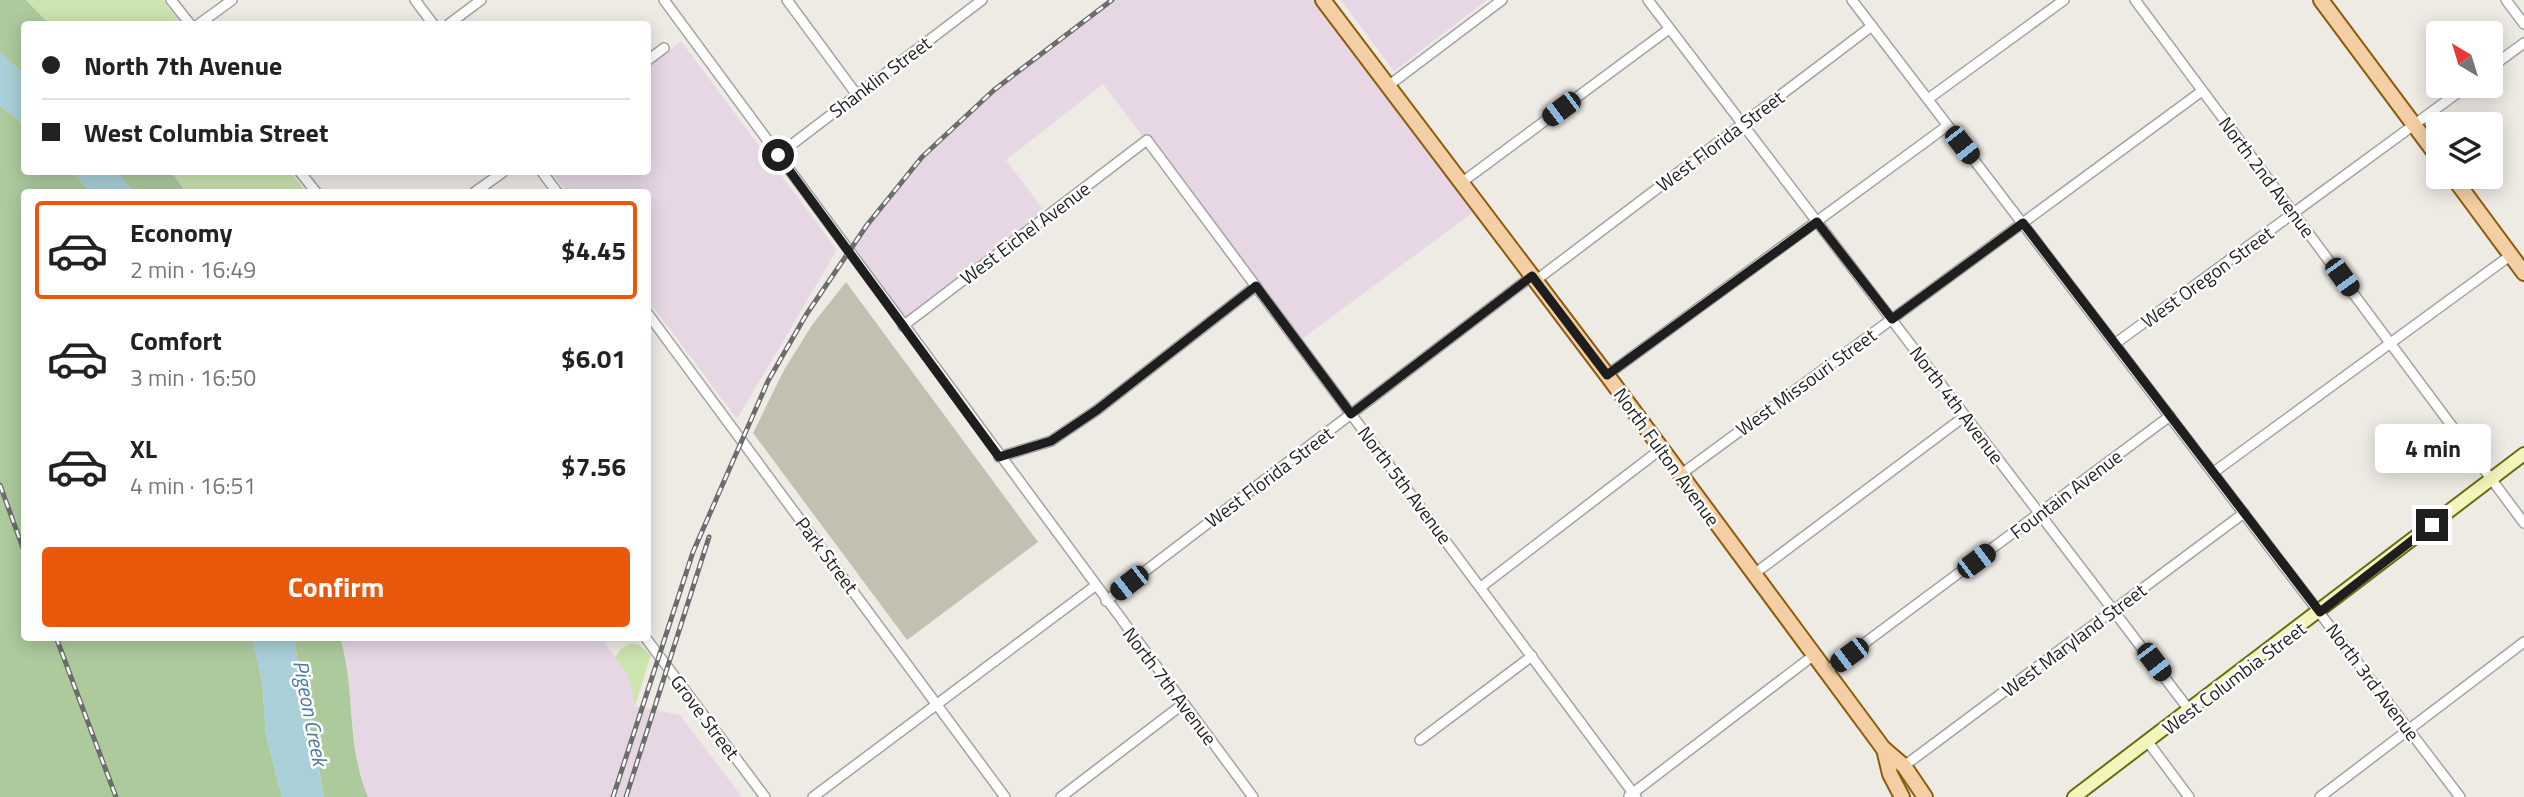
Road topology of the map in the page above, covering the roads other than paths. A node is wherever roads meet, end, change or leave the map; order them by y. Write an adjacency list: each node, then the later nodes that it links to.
1 (171, 0): 16 (street)
2 (232, 0): 17 (street)
3 (415, 0): 18 (street)
4 (481, 0): 19 (street)
5 (664, 0): 37 (street, North 7th Avenue)
6 (787, 0): 29 (street)
7 (982, 0): 29 (street, Shanklin Street)
8 (1323, 0): 27 (main road, North Fulton Avenue)
9 (1502, 0): 27 (street)
10 (1648, 0): 22 (street, North 4th Avenue)
11 (1853, 0): 21 (street, North 3rd Avenue)
12 (2064, 0): 31 (street)
13 (2135, 0): 28 (street, North 2nd Avenue)
14 (2321, 0): 34 (main road)
15 (2506, 0): 20 (street)
16 (188, 21)
17 (203, 21)
18 (431, 21)
19 (453, 21)
20 (2524, 24)
21 (1872, 26): 31 (street, North 3rd Avenue); 32 (street, West Florida Street)
22 (1669, 29): 32 (street, North 4th Avenue); 40 (street)
23 (2524, 43): 26 (street)
24 (664, 48): 25 (street)
25 (651, 58)
26 (2503, 58)
27 (1388, 86): 40 (main road, North Fulton Avenue)
28 (2202, 91): 44 (street, North 2nd Avenue); 46 (street, West Missouri Street)
29 (857, 94): 37 (street, Shanklin Street)
30 (2451, 98): 34 (street, West Oregon Street)
31 (1928, 99): 33 (street, North 3rd Avenue)
32 (1742, 124): 45 (street, North 4th Avenue); 49 (street, West Florida Street)
33 (1947, 125): 45 (street); 46 (street, North 3rd Avenue)
34 (2414, 125): 36 (main road); 44 (street, West Oregon Street)
35 (1147, 141): 50 (street, North 5th Avenue); 53 (street, West Eichel Avenue)
36 (2426, 141)
37 (778, 155): 53 (street, North 7th Avenue)
38 (302, 175): 41 (street)
39 (499, 175): 42 (street)
40 (1461, 183): 49 (main road, North Fulton Avenue)
41 (314, 189)
42 (479, 189)
43 (2461, 189): 47 (main road)
44 (2294, 213): 54 (street, West Oregon Street); 55 (street, North 2nd Avenue)
45 (1817, 222): 52 (street, North 4th Avenue); 56 (street)
46 (2023, 223): 52 (street, West Missouri Street); 54 (street, North 3rd Avenue)
47 (2511, 255): 48 (main road); 55 (street)
48 (2524, 273)
49 (1533, 278): 56 (main road, North Fulton Avenue); 57 (street, West Florida Street)
50 (1256, 286): 57 (street, North 5th Avenue); 62 (street)
51 (651, 318): 80 (street, Park Street)
52 (1892, 319): 58 (street, North 4th Avenue); 64 (street, West Missouri Street)
53 (903, 326): 62 (street, North 7th Avenue)
54 (2116, 343): 59 (street, North 3rd Avenue)
55 (2391, 343): 63 (street); 65 (street, North 2nd Avenue)
56 (1607, 375): 60 (main road, North Fulton Avenue)
57 (1351, 414): 71 (street, North 5th Avenue); 72 (street, West Florida Street)
58 (1965, 416): 66 (street, North 4th Avenue); 69 (street)
59 (2170, 416): 63 (street, North 3rd Avenue); 66 (street, Fountain Avenue)
60 (1661, 449): 64 (main road, North Fulton Avenue); 71 (street)
61 (2524, 454): 65 (main road, West Columbia Street)
62 (999, 457): 70 (street, North 7th Avenue)
63 (2214, 472): 67 (street, North 3rd Avenue)
64 (1680, 475): 69 (main road, North Fulton Avenue)
65 (2493, 478): 68 (street, North 2nd Avenue); 74 (main road, West Columbia Street)
66 (2040, 513): 73 (street, North 4th Avenue); 79 (street, Fountain Avenue)
67 (2244, 513): 73 (street, West Maryland Street); 74 (street, North 3rd Avenue)
68 (2524, 523)
69 (1754, 574): 77 (main road, North Fulton Avenue)
70 (1095, 586): 72 (street, North 7th Avenue); 80 (street)
71 (1481, 587): 78 (street, North 5th Avenue)
72 (1106, 601): 81 (street, North 7th Avenue)
73 (2114, 610): 82 (street, North 4th Avenue); 87 (street, West Maryland Street)
74 (2320, 612): 82 (main road, West Columbia Street); 83 (street, North 3rd Avenue)
75 (648, 641): 89 (street, Grove Street)
76 (2524, 642): 83 (street)
77 (1815, 655): 79 (main road, North Fulton Avenue); 88 (street)
78 (1532, 656): 84 (street); 88 (street, North 5th Avenue)
79 (1828, 671): 86 (main road, North Fulton Avenue)
80 (937, 704): 90 (street); 91 (street, Park Street)
81 (1183, 704): 92 (street); 93 (street, North 7th Avenue)
82 (2190, 711): 85 (main road, West Columbia Street)
83 (2408, 730): 98 (street); 99 (street, North 3rd Avenue)
84 (1420, 740)
85 (2148, 743): 96 (main road, West Columbia Street); 97 (street)
86 (1883, 748): 87 (main road, North Fulton Avenue); 94 (main road, North Fulton Avenue)
87 (1904, 766): 95 (main road, North Fulton Avenue)
88 (1632, 796)
89 (765, 797)
90 (813, 797)
91 (1006, 797)
92 (1061, 797)
93 (1252, 797)
94 (1902, 797)
95 (1925, 797)
96 (2074, 797)
97 (2189, 797)
98 (2320, 797)
99 (2460, 797)

